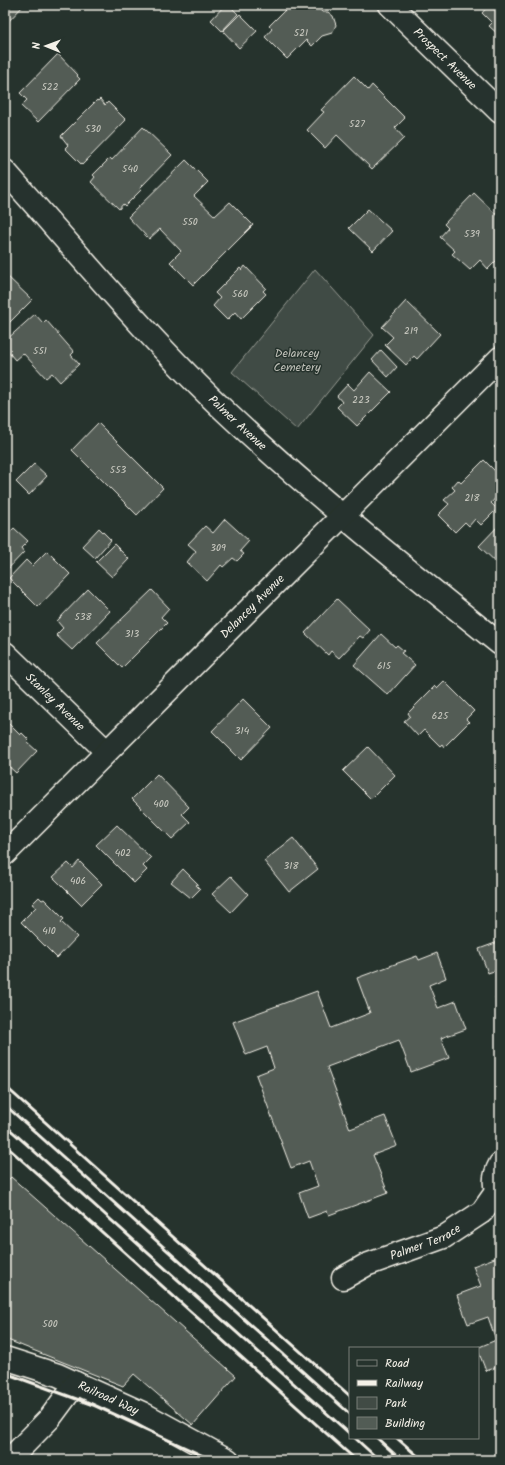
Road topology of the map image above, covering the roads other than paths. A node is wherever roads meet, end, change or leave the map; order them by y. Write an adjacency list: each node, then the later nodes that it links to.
1 (390, 5): 2 (street, Prospect Avenue)
2 (500, 112)
3 (5, 171): 5 (street, Palmer Avenue)
4 (500, 358): 5 (street, Delancey Avenue)
5 (343, 516): 6 (street, Palmer Avenue); 8 (street, Delancey Avenue)
6 (500, 644)
7 (5, 653): 8 (street, Stanley Avenue)
8 (106, 751): 9 (street, Delancey Avenue)
9 (5, 854)
10 (500, 1164): 11 (street, Palmer Terrace)
11 (498, 1194): 12 (street, Palmer Terrace)
12 (343, 1278)
13 (5, 1358): 14 (street, Railroad Way)
14 (76, 1383): 15 (street); 16 (street, Railroad Way)
15 (9, 1460)
16 (228, 1460)

